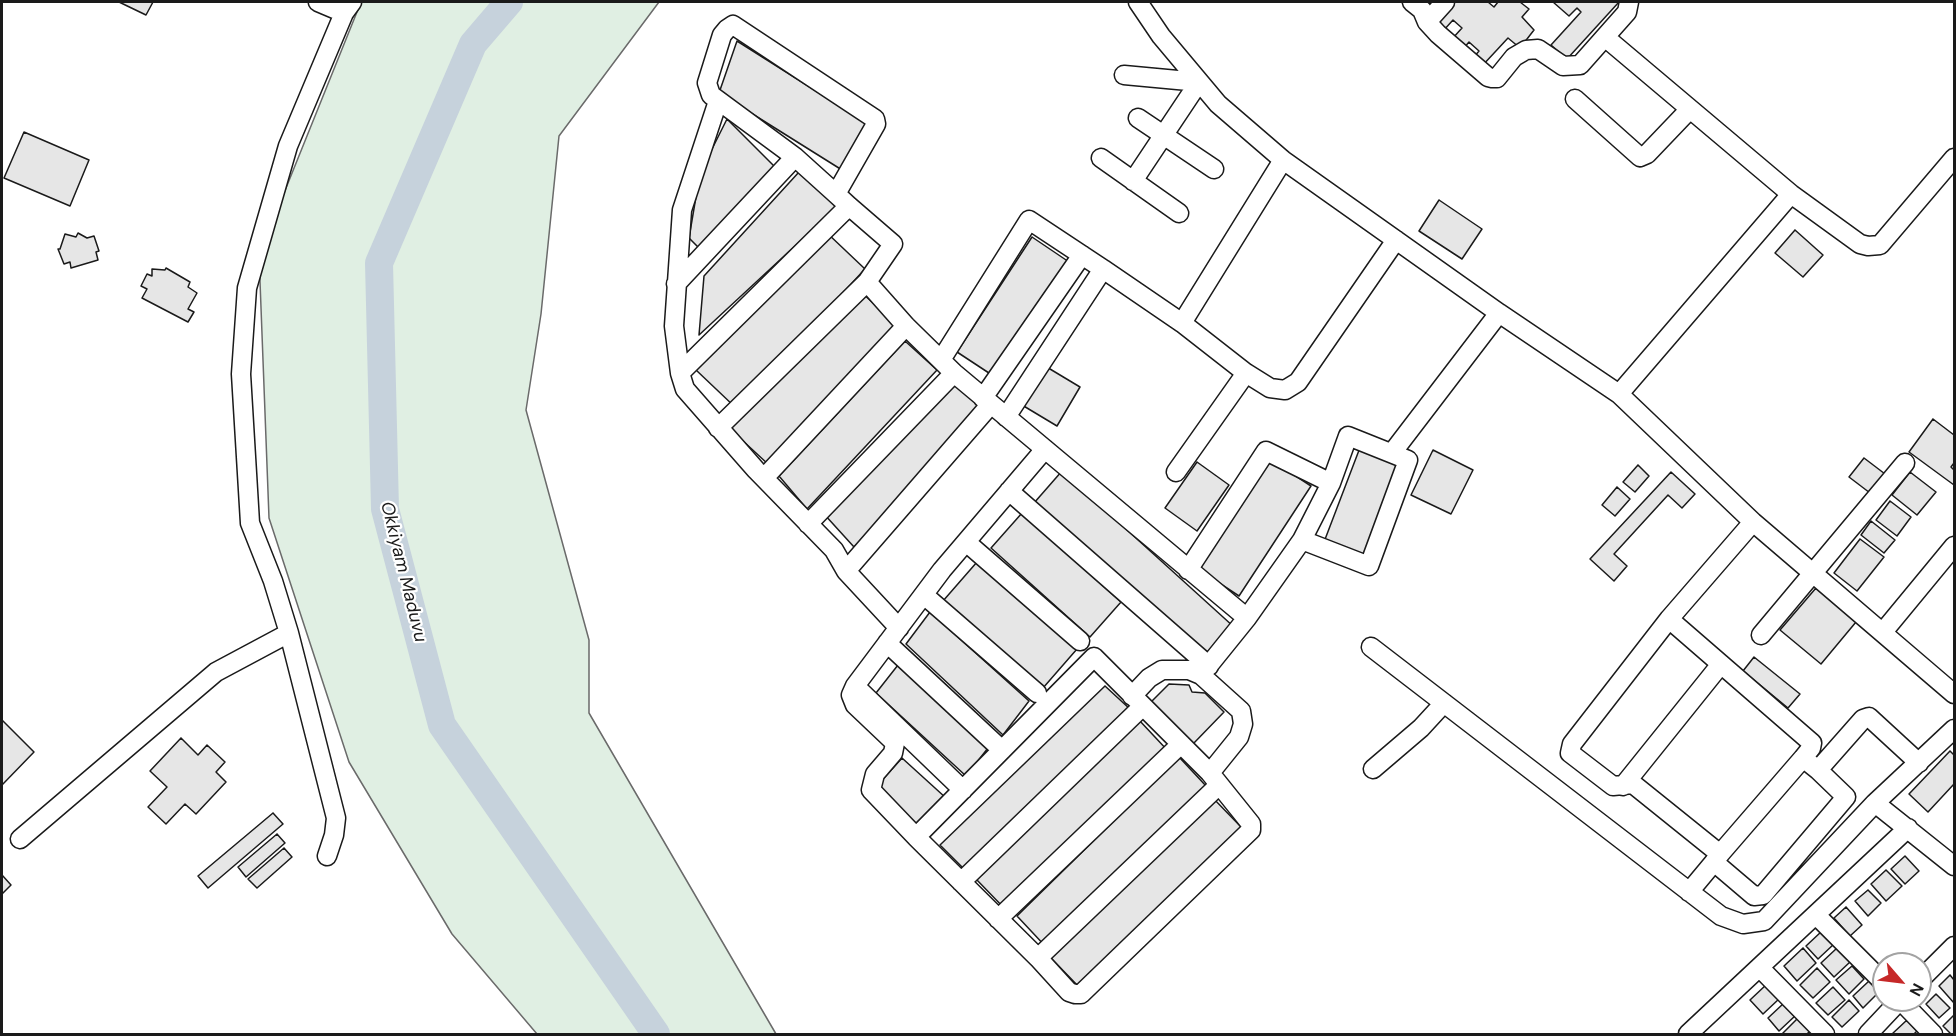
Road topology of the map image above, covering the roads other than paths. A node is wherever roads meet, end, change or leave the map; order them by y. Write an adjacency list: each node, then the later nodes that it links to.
1 (318, 2): 6 (street)
2 (1138, 2): 10 (street)
3 (1412, 2): 7 (street)
4 (1445, 2): 7 (street)
5 (1629, 2): 8 (street)
6 (348, 7): 60 (street)
7 (1427, 22): 8 (street)
8 (1606, 38): 13 (street)
9 (1124, 75): 10 (street)
10 (1199, 82): 15 (street); 19 (street)
11 (1575, 99): 13 (street)
12 (718, 100): 16 (street); 23 (street); 29 (street)
13 (1690, 109): 22 (street)
14 (1138, 118): 15 (street)
15 (1163, 135): 20 (street); 21 (street)
16 (795, 157): 23 (street); 29 (street)
17 (1101, 158): 21 (street)
18 (1954, 158): 22 (street)
19 (1283, 160): 25 (street); 31 (street)
20 (1214, 169)
21 (1133, 180): 24 (street)
22 (1791, 194): 36 (street)
23 (842, 200): 28 (street); 34 (street)
24 (1179, 213)
25 (1396, 240): 30 (street); 35 (street)
26 (1078, 260): 27 (street); 33 (street); 37 (street)
27 (1103, 269): 31 (street); 38 (street)
28 (867, 282): 32 (street); 39 (street)
29 (676, 284): 34 (street)
30 (1499, 313): 36 (street); 41 (street)
31 (1182, 323): 35 (street)
32 (906, 326): 33 (street); 44 (street)
33 (947, 366): 37 (street); 48 (street)
34 (680, 373): 39 (street)
35 (1246, 373): 43 (street)
36 (1619, 394): 47 (street)
37 (987, 401): 38 (street); 53 (street)
38 (1006, 417): 40 (street)
39 (718, 428): 44 (street)
40 (1045, 449): 46 (street); 52 (street)
41 (1392, 453): 45 (street); 49 (street)
42 (1905, 463): 54 (street)
43 (1176, 472)
44 (764, 478): 48 (street)
45 (1332, 483): 49 (street); 52 (street)
46 (1009, 491): 50 (street); 66 (street)
47 (1753, 522): 54 (street); 57 (street)
48 (808, 524): 53 (street)
49 (1302, 540): 56 (street)
50 (966, 542): 55 (street); 62 (street)
51 (1954, 546): 59 (street)
52 (1188, 570): 56 (street)
53 (846, 571): 58 (street)
54 (1813, 573): 59 (street); 61 (street)
55 (924, 595): 58 (street); 68 (street)
56 (1247, 618): 66 (street)
57 (1669, 619): 65 (street); 80 (street)
58 (899, 628): 63 (street)
59 (1883, 632): 69 (street)
60 (290, 633): 85 (street); 86 (street)
61 (1761, 635)
62 (1080, 641)
63 (887, 643): 67 (street); 74 (street)
64 (1371, 647): 71 (street)
65 (1721, 664): 75 (street); 80 (street)
66 (1205, 670): 70 (street); 79 (street)
67 (855, 686): 81 (street); 84 (street)
68 (1037, 693)
69 (1954, 694)
70 (1138, 701): 73 (street); 74 (street); 89 (street)
71 (1444, 703): 77 (street); 90 (street)
72 (1954, 729): 76 (street)
73 (1181, 744): 79 (street); 92 (street)
74 (1002, 750): 81 (street)
75 (1803, 758): 78 (street); 87 (street)
76 (1919, 763): 78 (street); 82 (street)
77 (1373, 769)
78 (1818, 770): 87 (street)
79 (1215, 779): 94 (street); 94 (street)
80 (1623, 786): 87 (street)
81 (963, 790): 84 (street)
82 (1875, 802): 83 (street); 90 (street)
83 (1908, 828): 88 (street); 91 (street)
84 (916, 837): 89 (street)
85 (20, 839)
86 (327, 856)
87 (1717, 858): 90 (street)
88 (1954, 866)
89 (961, 882): 92 (street)
90 (1689, 892)
91 (1816, 915): 95 (street); 96 (street)
92 (998, 919): 94 (street)
93 (1951, 956): 97 (street)
94 (1038, 958)
95 (1760, 968): 100 (street); 101 (street)
96 (1872, 971)
97 (1932, 971)
98 (1889, 1012): 102 (street)
99 (1912, 1012): 103 (street)
100 (1688, 1035)
101 (1825, 1035)
102 (1868, 1035)
103 (1934, 1035)

